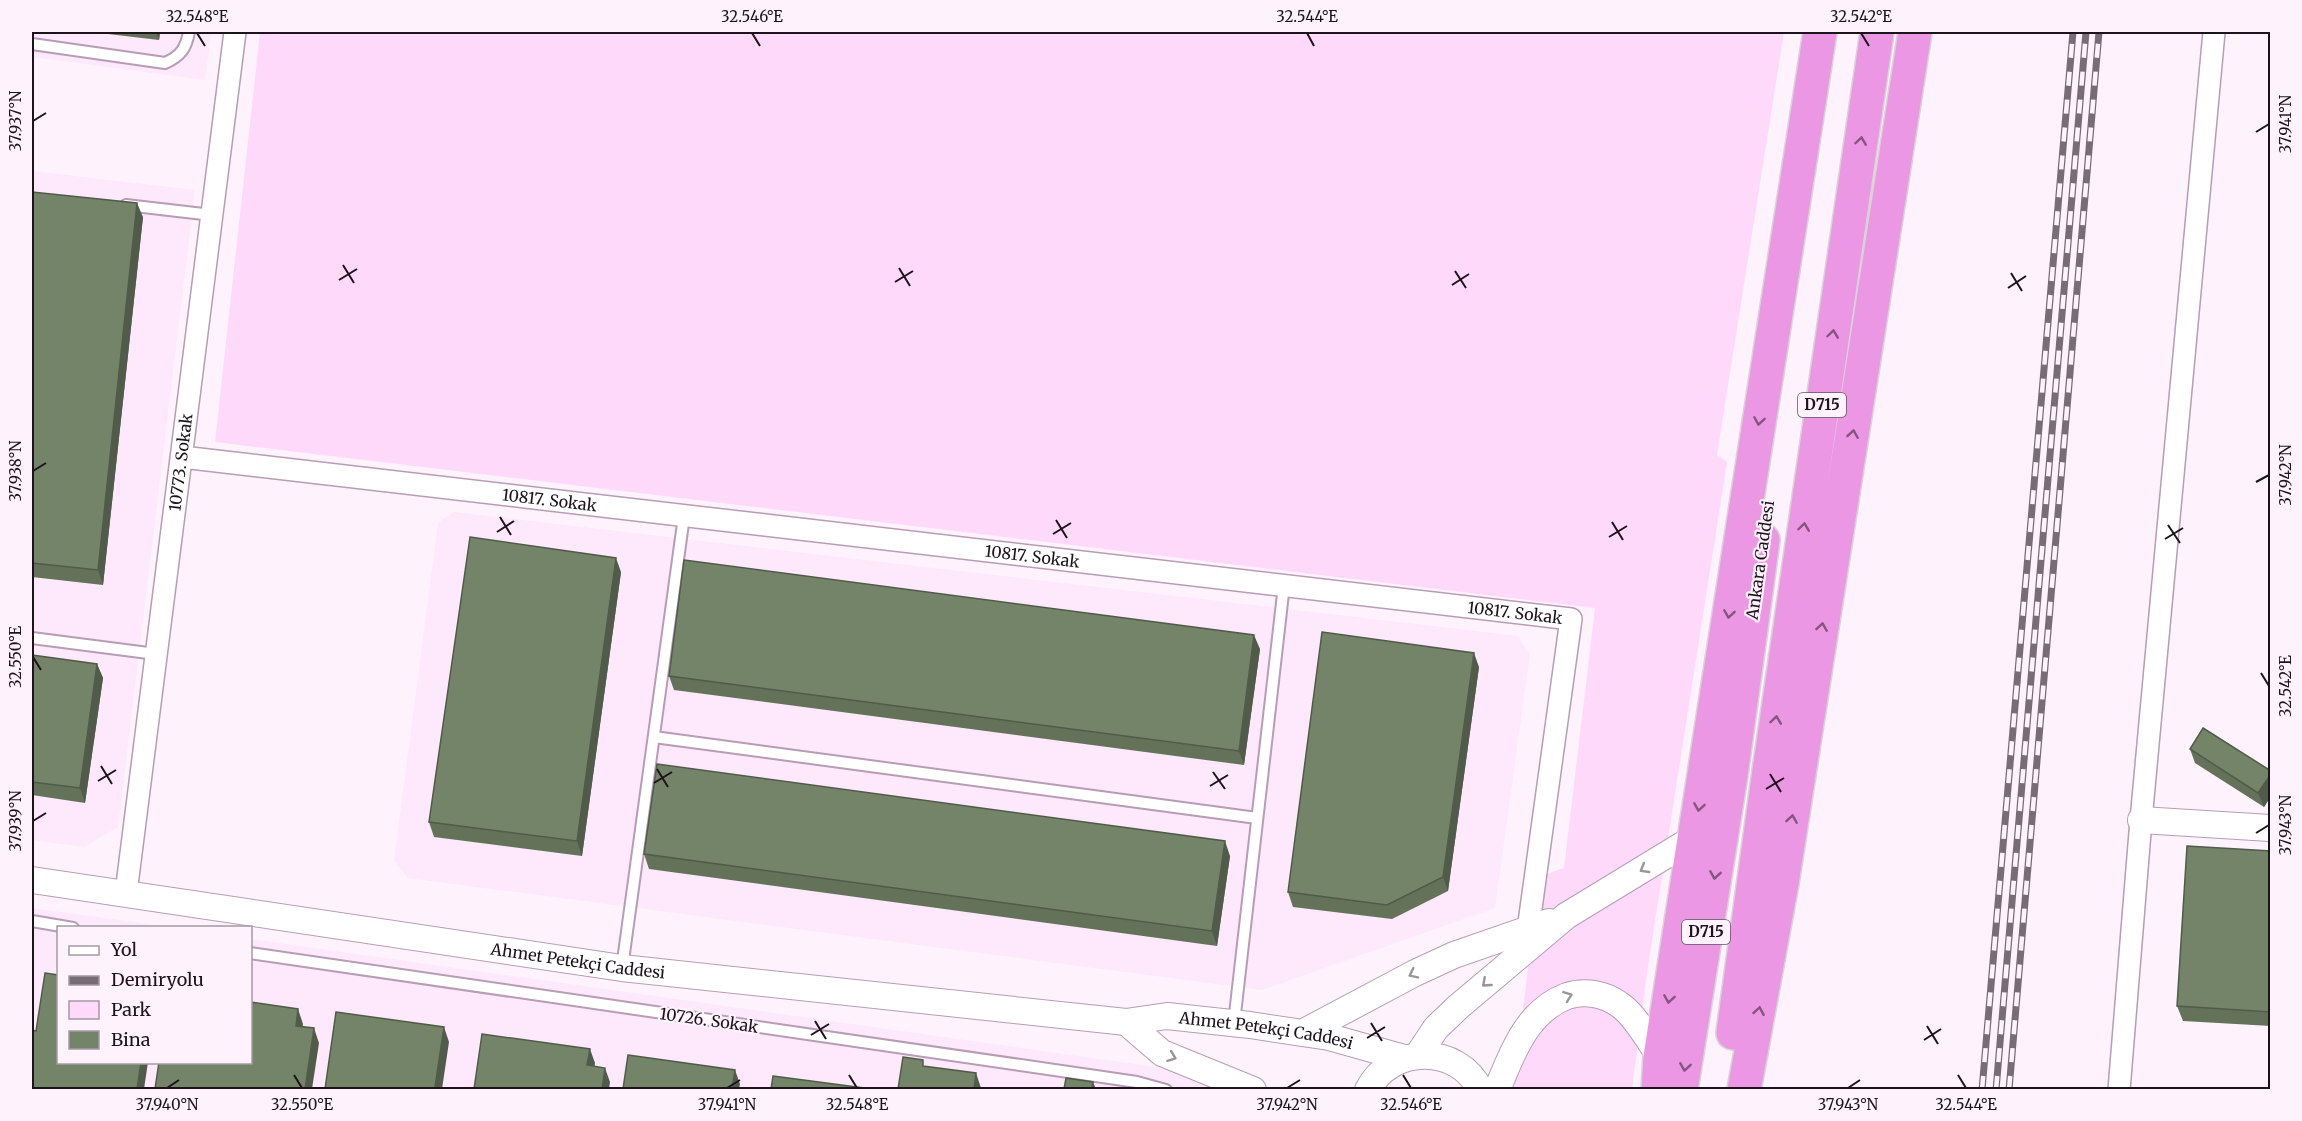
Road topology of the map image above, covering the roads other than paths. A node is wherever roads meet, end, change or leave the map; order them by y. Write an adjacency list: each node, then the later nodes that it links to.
1 (189, 32): 8 (lane)
2 (235, 32): 10 (street, 10773. Sokak)
3 (1820, 32): 20 (highway, one-way to 20)
4 (1840, 32): 40 (highway, Ankara Caddesi / D715, one-way to 40)
5 (1877, 32): 41 (highway, D715, one-way to 5)
6 (1916, 32): 42 (highway, one-way to 6)
7 (2214, 32): 18 (street)
8 (32, 44)
9 (110, 203): 10 (lane)
10 (212, 215): 11 (street, 10773. Sokak)
11 (182, 457): 12 (street, 10817. Sokak); 15 (street, 10773. Sokak)
12 (684, 516): 13 (street, 10817. Sokak); 16 (lane)
13 (1284, 585): 17 (lane); 26 (street, 10817. Sokak)
14 (32, 638): 15 (lane)
15 (156, 654): 22 (street, 10773. Sokak)
16 (654, 737): 17 (lane); 28 (lane)
17 (1257, 818): 30 (lane)
18 (2141, 820): 19 (street); 43 (street)
19 (2271, 828)
20 (1694, 838): 23 (street, one-way to 23); 33 (highway, one-way to 33)
21 (32, 880): 22 (street, Ahmet Petekçi Caddesi)
22 (126, 893): 28 (street, Ahmet Petekçi Caddesi)
23 (1566, 916): 26 (street); 32 (street, one-way to 32)
24 (32, 921): 25 (lane)
25 (66, 926)
26 (1527, 930): 31 (street, one-way to 31)
27 (252, 953): 34 (lane, 10726. Sokak)
28 (622, 968): 29 (street, Ahmet Petekçi Caddesi)
29 (1126, 1022): 30 (street, Ahmet Petekçi Caddesi); 35 (street, one-way to 35)
30 (1234, 1023): 31 (street, Ahmet Petekçi Caddesi)
31 (1304, 1032): 32 (street, Ahmet Petekçi Caddesi)
32 (1411, 1057): 36 (street); 37 (street, Ahmet Petekçi Caddesi)
33 (1660, 1057): 38 (street, one-way to 33); 39 (highway)
34 (1166, 1089)
35 (1253, 1089)
36 (1368, 1089)
37 (1480, 1089)
38 (1497, 1089)
39 (1658, 1089)
40 (1681, 1089)
41 (1726, 1089)
42 (1744, 1089)
43 (2119, 1089)

